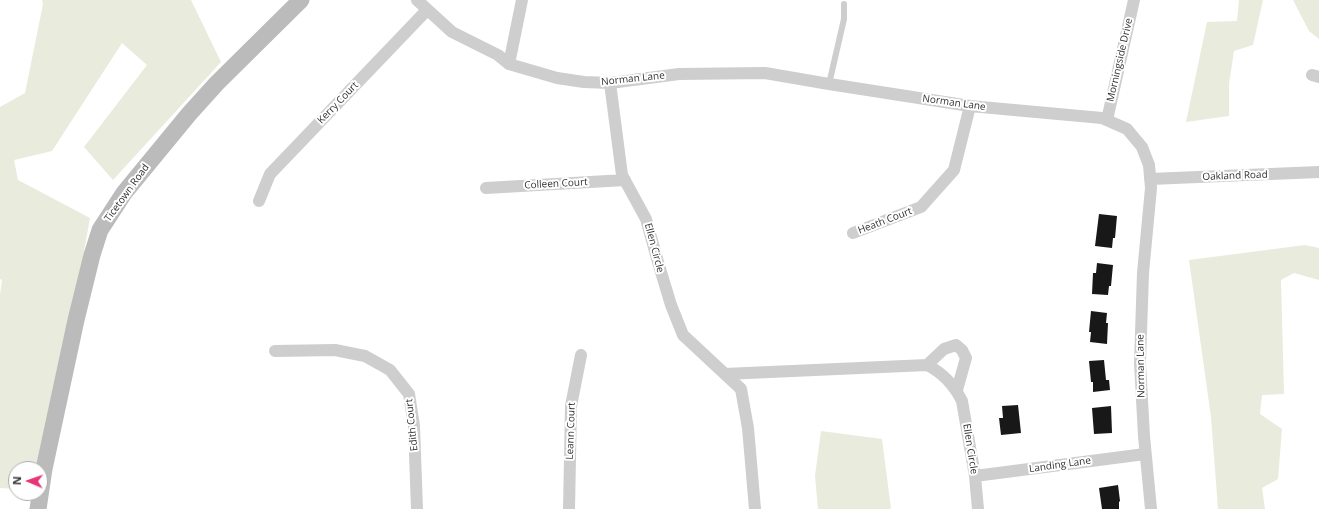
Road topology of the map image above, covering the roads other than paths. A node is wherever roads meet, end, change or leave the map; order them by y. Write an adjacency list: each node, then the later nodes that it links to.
1 (301, 0): 25 (street, Ticetown Road)
2 (417, 0): 6 (street, Norman Lane)
3 (522, 0): 7 (street)
4 (1134, 0): 11 (street, Morningside Drive)
5 (844, 4): 9 (lane)
6 (427, 10): 7 (street, Norman Lane); 16 (street, Kerry Court)
7 (509, 64): 8 (street, Norman Lane)
8 (610, 83): 9 (street, Norman Lane); 14 (street, Ellen Circle)
9 (829, 84): 10 (street, Norman Lane)
10 (970, 106): 11 (street, Norman Lane); 17 (street, Heath Court)
11 (1106, 120): 13 (street, Norman Lane)
12 (1319, 172): 13 (street, Oakland Road)
13 (1150, 179): 23 (street, Norman Lane)
14 (625, 180): 15 (street, Colleen Court); 21 (street, Ellen Circle)
15 (486, 188)
16 (259, 201)
17 (853, 233)
18 (275, 352): 26 (street, Edith Court)
19 (581, 355): 27 (street, Leann Court)
20 (927, 365): 21 (street); 22 (street, Ellen Circle); 22 (street)
21 (725, 374): 28 (street, Ellen Circle)
22 (957, 390): 24 (street, Ellen Circle)
23 (1145, 454): 24 (street, Landing Lane); 30 (street, Norman Lane)
24 (974, 476): 29 (street, Ellen Circle)
25 (38, 509)
26 (417, 509)
27 (569, 509)
28 (755, 509)
29 (978, 509)
30 (1151, 509)

